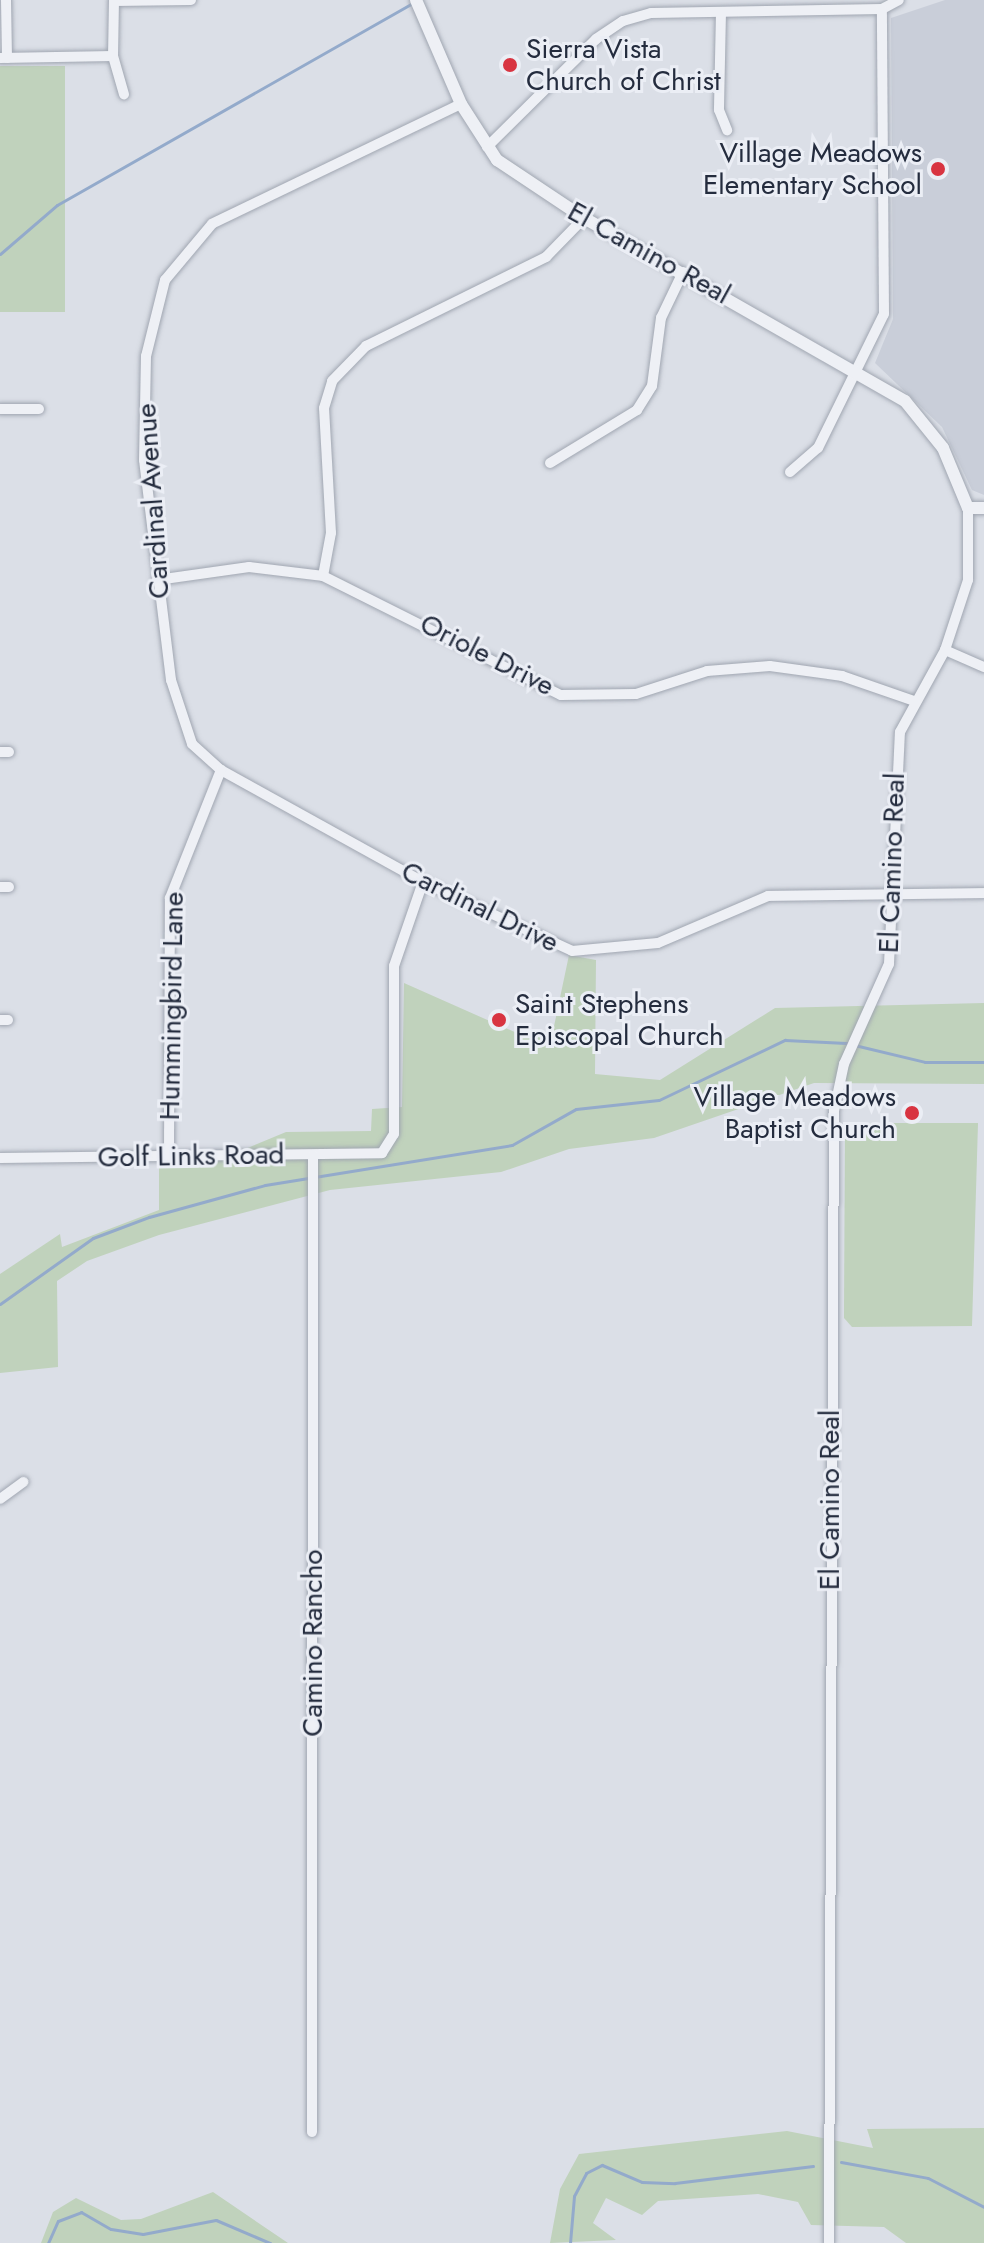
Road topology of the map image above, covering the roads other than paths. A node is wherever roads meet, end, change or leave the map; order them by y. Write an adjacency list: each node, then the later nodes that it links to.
1 (6, 0): 9 (street)
2 (191, 0): 5 (street)
3 (416, 0): 11 (street, El Camino Real)
4 (899, 0): 6 (street)
5 (114, 1): 8 (street)
6 (882, 9): 7 (street); 16 (street)
7 (721, 12): 12 (street); 13 (street)
8 (113, 56): 9 (street); 10 (street)
9 (3, 58)
10 (124, 94)
11 (461, 104): 13 (street, El Camino Real); 24 (street, Cardinal Avenue)
12 (727, 130)
13 (487, 147): 14 (street, El Camino Real)
14 (584, 218): 15 (street, El Camino Real); 23 (street)
15 (683, 272): 16 (street, El Camino Real); 19 (street)
16 (859, 371): 20 (street); 21 (street, El Camino Real)
17 (0, 409): 18 (street)
18 (39, 409)
19 (550, 463)
20 (790, 472)
21 (968, 508): 22 (street); 25 (street, El Camino Real)
22 (984, 508)
23 (323, 576): 24 (street, Oriole Drive); 27 (street, Oriole Drive)
24 (157, 580): 28 (street, Cardinal Avenue)
25 (945, 650): 26 (street); 27 (street, El Camino Real)
26 (984, 667)
27 (914, 701): 30 (street, El Camino Real)
28 (221, 770): 29 (street, Cardinal Drive); 33 (street, Hummingbird Lane)
29 (423, 882): 30 (street, Cardinal Drive); 32 (street, Golf Links Road)
30 (895, 892): 31 (street, Cardinal Drive); 38 (street, El Camino Real)
31 (984, 893)
32 (313, 1155): 33 (street, Golf Links Road); 37 (street, Camino Rancho)
33 (169, 1156): 34 (street, Golf Links Road)
34 (0, 1158)
35 (23, 1482): 36 (street)
36 (0, 1499)
37 (312, 2132)
38 (829, 2243)

